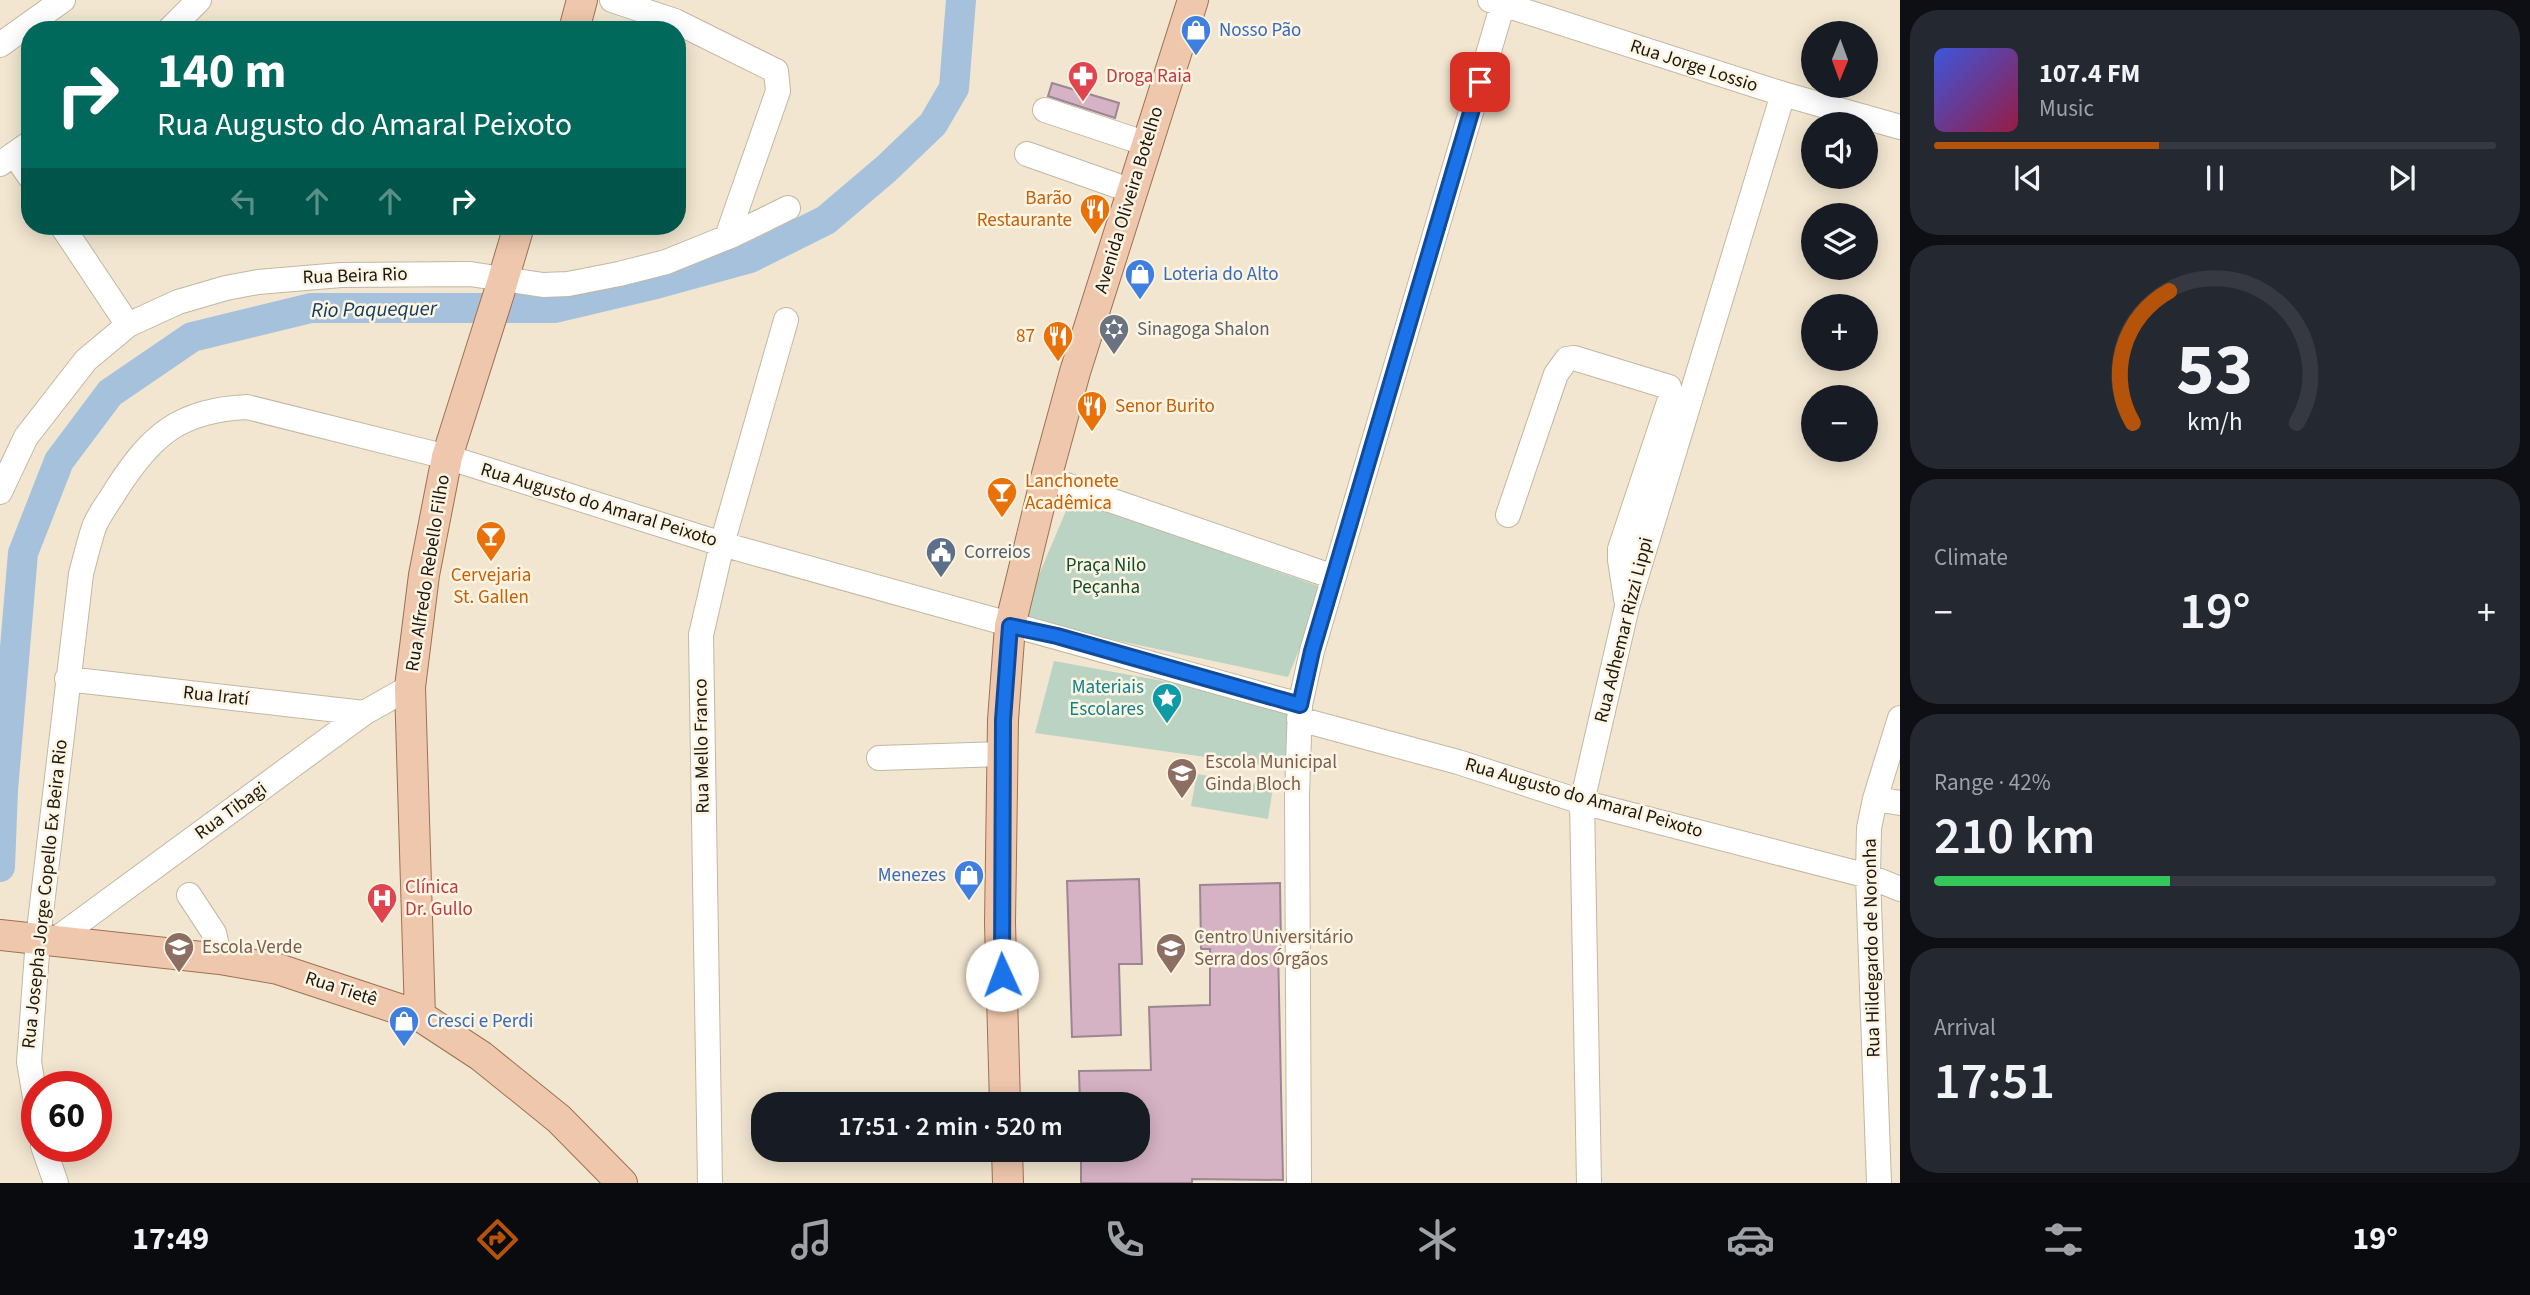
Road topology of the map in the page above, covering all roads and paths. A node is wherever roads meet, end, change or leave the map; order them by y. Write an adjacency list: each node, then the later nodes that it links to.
1 (63, 0): 7 (street)
2 (199, 0): 8 (street)
3 (582, 0): 9 (main road)
4 (612, 0): 10 (street)
5 (1193, 0): 17 (main road, Avenida Oliveira Botelho)
6 (1499, 1): 14 (street, Rua Jorge Lossio); 32 (street)
7 (34, 21)
8 (178, 21)
9 (576, 21)
10 (676, 21)
11 (686, 26): 23 (street)
12 (21, 30): 13 (street)
13 (0, 45)
14 (1783, 94): 16 (street, Rua Jorge Lossio); 33 (street, Rua Adhemar Rizzi Lippi)
15 (1045, 110): 17 (street)
16 (1900, 127)
17 (1147, 144): 19 (main road, Avenida Oliveira Botelho)
18 (1027, 154): 19 (street)
19 (1132, 191): 28 (main road, Avenida Oliveira Botelho)
20 (788, 208): 23 (street, Rua Beira Rio)
21 (68, 235): 26 (street)
22 (516, 235): 24 (main road, Rua Alfredo Rebello Filho)
23 (727, 237): 24 (street, Rua Beira Rio)
24 (502, 285): 26 (street, Rua Beira Rio); 27 (main road, Rua Alfredo Rebello Filho)
25 (786, 320): 31 (street, Rua Mello Franco)
26 (128, 324): 29 (street, Rua Beira Rio)
27 (447, 457): 31 (street, Rua Augusto do Amaral Peixoto); 35 (street, Rua Augusto do Amaral Peixoto); 36 (main road, Rua Alfredo Rebello Filho)
28 (1046, 478): 32 (street); 34 (main road, Avenida Oliveira Botelho)
29 (0, 492)
30 (1508, 514): 33 (street)
31 (722, 544): 34 (street, Rua Augusto do Amaral Peixoto); 57 (street, Rua Mello Franco)
32 (1334, 577): 37 (street)
33 (1627, 607): 43 (street, Rua Adhemar Rizzi Lippi)
34 (1013, 615): 37 (street, Rua Augusto do Amaral Peixoto); 40 (main road, Avenida Oliveira Botelho)
35 (67, 680): 38 (street, Rua Iratí); 48 (street, Rua Josepha Jorge Copello Ex Beira Rio)
36 (410, 687): 38 (street, Rua Tibagi); 50 (main road, Rua Alfredo Rebello Filho)
37 (1299, 712): 43 (street, Rua Augusto do Amaral Peixoto); 59 (street)
38 (364, 713): 48 (street, Rua Tibagi)
39 (1900, 718): 42 (street, Rua Hildegardo de Noronha)
40 (1002, 754): 41 (street); 52 (main road, Avenida Oliveira Botelho)
41 (879, 758)
42 (1875, 799): 44 (street); 45 (street, Rua Hildegardo de Noronha)
43 (1582, 802): 45 (street, Rua Augusto do Amaral Peixoto); 60 (street, Rua Adhemar Rizzi Lippi)
44 (1900, 803)
45 (1868, 876): 46 (street, Rua Augusto do Amaral Peixoto); 61 (street, Rua Hildegardo de Noronha)
46 (1900, 888)
47 (189, 895): 49 (street)
48 (28, 937): 49 (main road, Rua Tietê); 51 (street, Rua Josepha Jorge Copello Ex Beira Rio)
49 (220, 959): 50 (main road, Rua Tietê)
50 (420, 1016): 56 (main road, Rua Tietê)
51 (31, 1071)
52 (1005, 1092)
53 (49, 1162): 55 (street)
54 (1007, 1162): 58 (main road)
55 (56, 1183)
56 (622, 1183)
57 (710, 1183)
58 (1008, 1183)
59 (1299, 1183)
60 (1589, 1183)
61 (1879, 1183)

